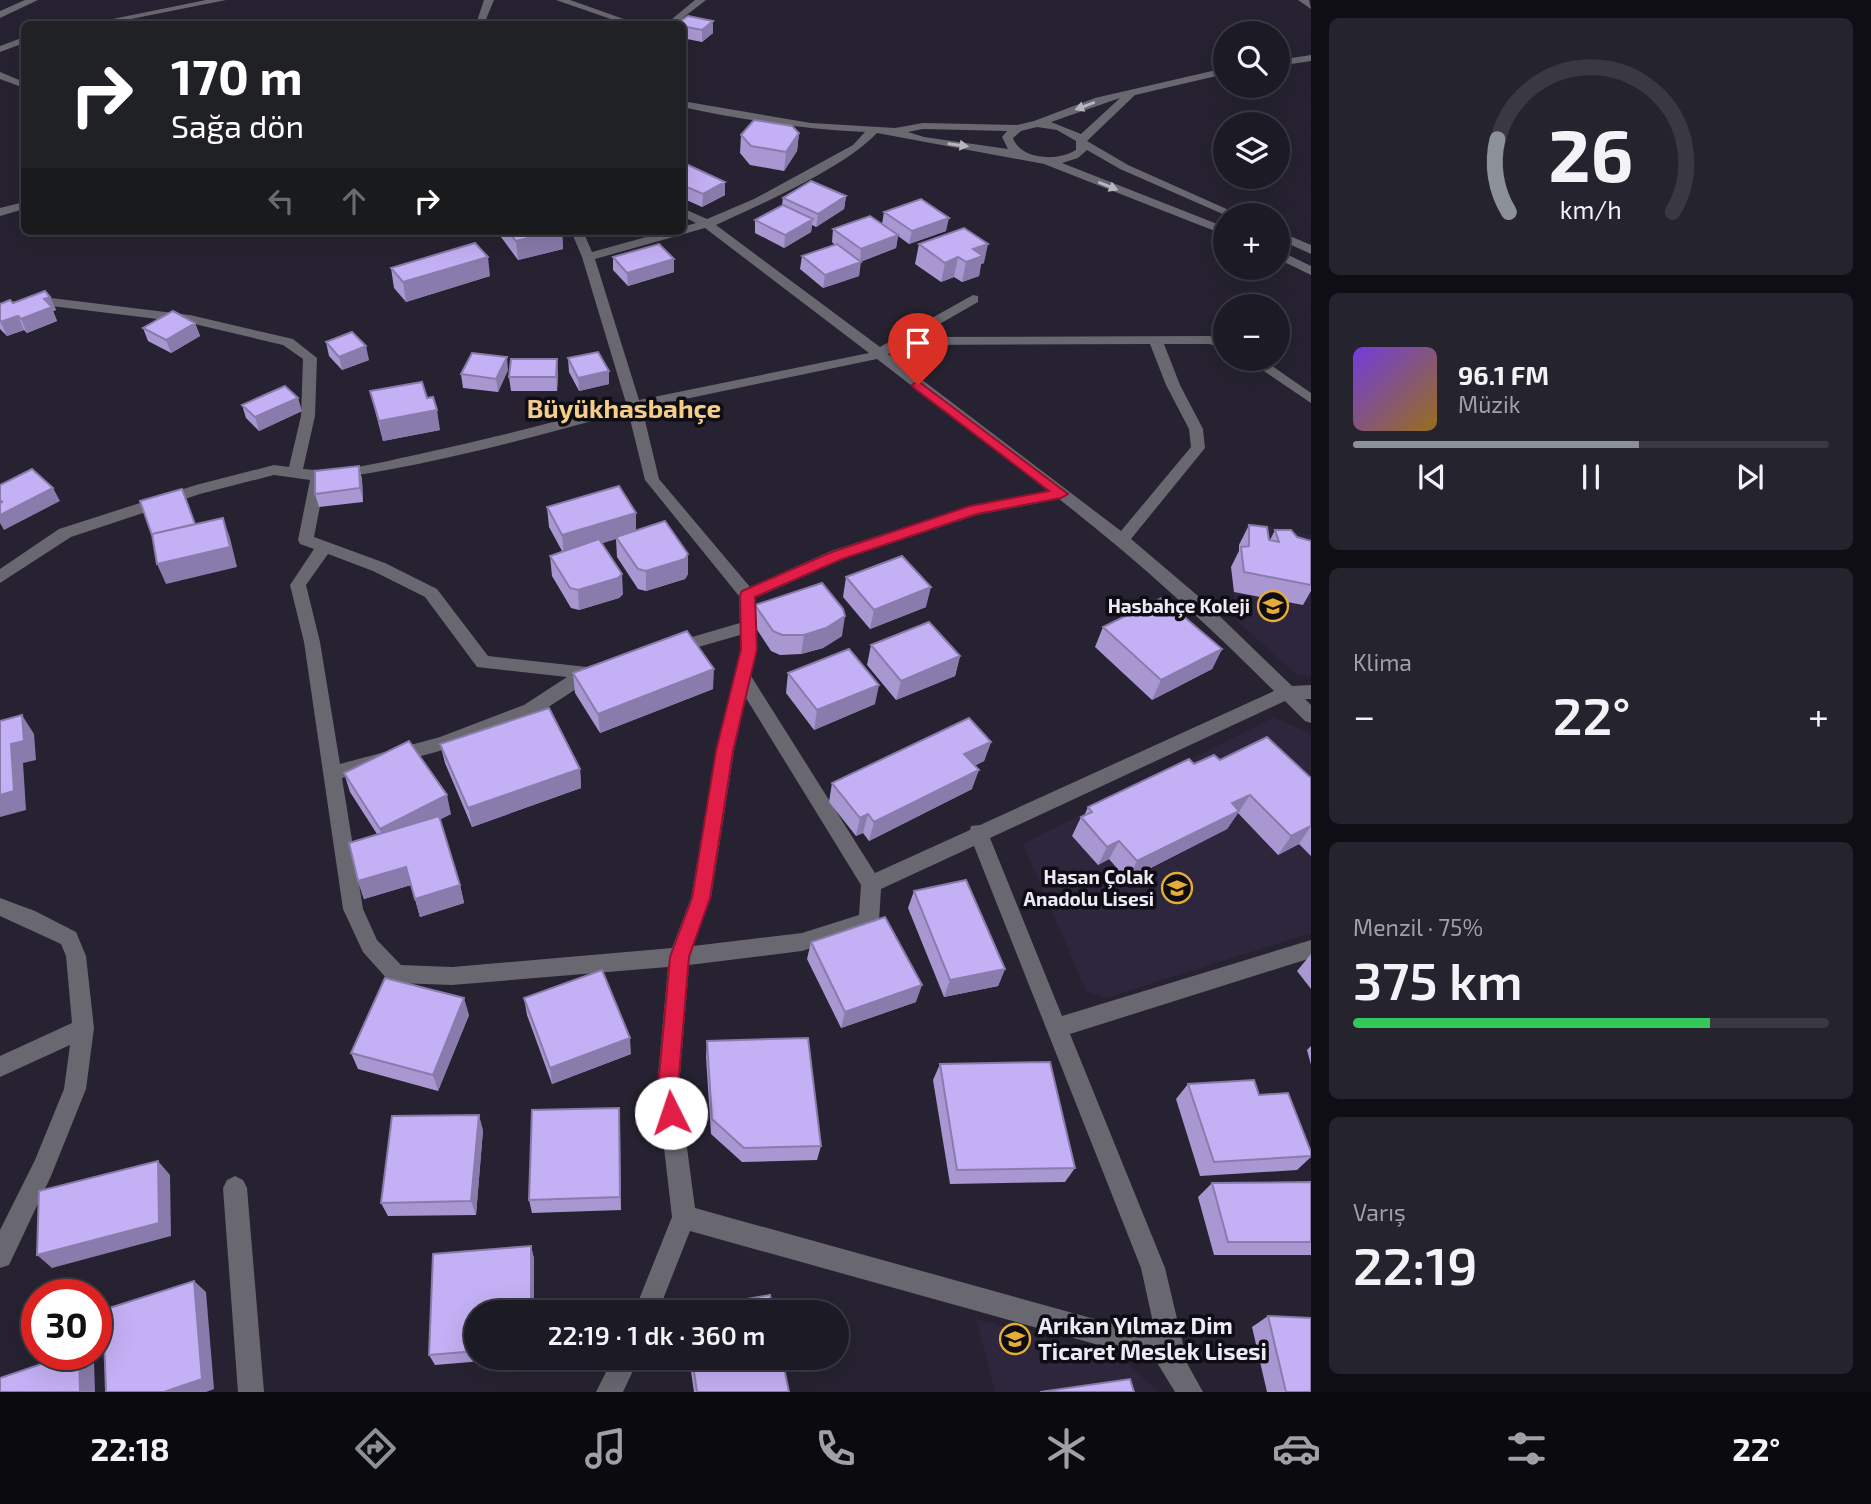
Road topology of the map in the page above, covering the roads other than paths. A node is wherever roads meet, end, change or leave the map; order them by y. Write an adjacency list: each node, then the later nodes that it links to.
1 (33, 0): 8 (street)
2 (221, 0): 9 (street)
3 (489, 0): 10 (street)
4 (561, 0): 11 (street)
5 (701, 0): 12 (street)
6 (1303, 0): 7 (street)
7 (1311, 6)
8 (0, 15)
9 (109, 21)
10 (481, 21)
11 (625, 21)
12 (674, 21)
13 (21, 41): 14 (street)
14 (0, 49)
15 (1311, 58): 16 (street)
16 (1290, 61)
17 (1213, 74): 20 (street)
18 (0, 75): 19 (street)
19 (21, 84)
20 (1134, 91): 22 (street, one-way to 22); 26 (street)
21 (686, 105): 24 (street)
22 (1037, 124): 23 (street); 26 (street)
23 (1017, 128): 25 (street); 27 (street)
24 (874, 130): 25 (street); 33 (street)
25 (895, 131): 27 (street, one-way to 27)
26 (1082, 141): 28 (street); 29 (street)
27 (1022, 154): 28 (street)
28 (1045, 160): 34 (street, one-way to 34)
29 (1213, 206)
30 (21, 207): 31 (street)
31 (0, 212)
32 (686, 213): 33 (street)
33 (707, 224): 35 (street); 48 (street)
34 (1213, 226)
35 (686, 230)
36 (579, 235): 40 (street)
37 (668, 235): 40 (street)
38 (1290, 240): 39 (street)
39 (1311, 250)
40 (589, 257): 51 (street)
41 (1290, 260): 42 (street)
42 (1311, 271)
43 (973, 299): 45 (street)
44 (51, 302): 52 (street)
45 (899, 341): 47 (street); 48 (street)
46 (1213, 341): 47 (street)
47 (1156, 342): 55 (street)
48 (877, 354): 51 (street); 54 (street)
49 (1270, 371): 50 (street)
50 (1311, 399)
51 (634, 405): 53 (street); 58 (street)
52 (294, 472): 53 (street); 57 (street)
53 (318, 476): 56 (street)
54 (1061, 494): 55 (street); 58 (street)
55 (1122, 540): 65 (street)
56 (324, 547): 62 (street); 67 (street)
57 (0, 577)
58 (747, 595): 59 (street)
59 (748, 626): 60 (street); 63 (street)
60 (654, 654)
61 (614, 665): 62 (street)
62 (587, 673): 67 (street)
63 (742, 676): 69 (street); 72 (street)
64 (1311, 692): 65 (street)
65 (1286, 693): 66 (street); 68 (street)
66 (1311, 716)
67 (333, 773): 72 (street)
68 (978, 832): 69 (street); 74 (street)
69 (871, 884): 72 (street)
70 (0, 907): 73 (street)
71 (1311, 949): 74 (street)
72 (679, 957): 77 (street)
73 (83, 1028): 75 (street); 78 (street)
74 (1056, 1028): 81 (street)
75 (0, 1067)
76 (235, 1188): 82 (street)
77 (684, 1217): 79 (street); 81 (street)
78 (0, 1256)
79 (651, 1300)
80 (620, 1370): 83 (street)
81 (1175, 1370): 84 (street)
82 (251, 1392)
83 (609, 1392)
84 (1190, 1392)

